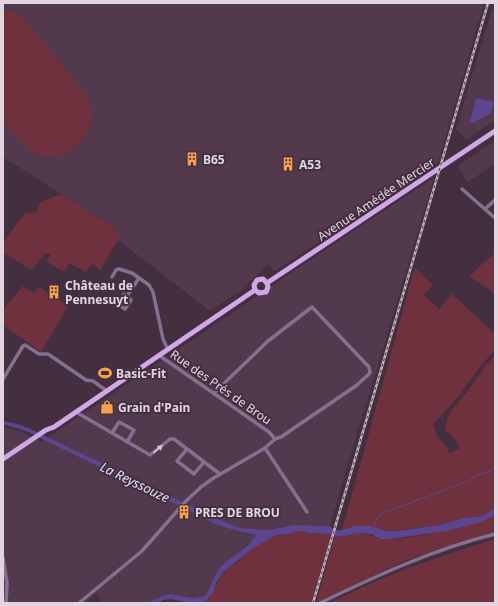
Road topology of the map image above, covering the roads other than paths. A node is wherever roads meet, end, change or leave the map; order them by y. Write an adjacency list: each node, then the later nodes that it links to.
1 (495, 131): 8 (main road, Avenue Amédée Mercier)
2 (462, 189): 4 (street)
3 (495, 200): 4 (street)
4 (485, 209): 5 (street)
5 (495, 218)
6 (112, 277): 7 (street)
7 (139, 278): 10 (street); 11 (street)
8 (267, 283): 9 (main road); 9 (main road)
9 (255, 290): 11 (main road)
10 (127, 296)
11 (168, 350): 12 (main road)
12 (160, 356): 14 (main road); 15 (street, Rue des Prés de Brou)
13 (3, 379): 14 (street)
14 (107, 391): 16 (main road)
15 (214, 393): 19 (street, Rue des Prés de Brou); 19 (street)
16 (76, 412): 17 (street); 18 (main road)
17 (112, 433): 20 (street); 20 (street)
18 (40, 437): 23 (main road); 25 (main road)
19 (275, 439): 21 (street, Rue des Prés de Brou)
20 (127, 442): 22 (street, one-way to 22)
21 (265, 448): 26 (street, Rue des Prés de Brou); 27 (street)
22 (187, 449): 24 (street); 24 (street)
23 (3, 460)
24 (204, 462): 26 (street)
25 (3, 464)
26 (220, 474): 31 (street, Rue des Prés de Brou)
27 (307, 512)
28 (495, 534): 32 (street)
29 (3, 558): 30 (street)
30 (6, 603)
31 (79, 603)
32 (320, 603)

